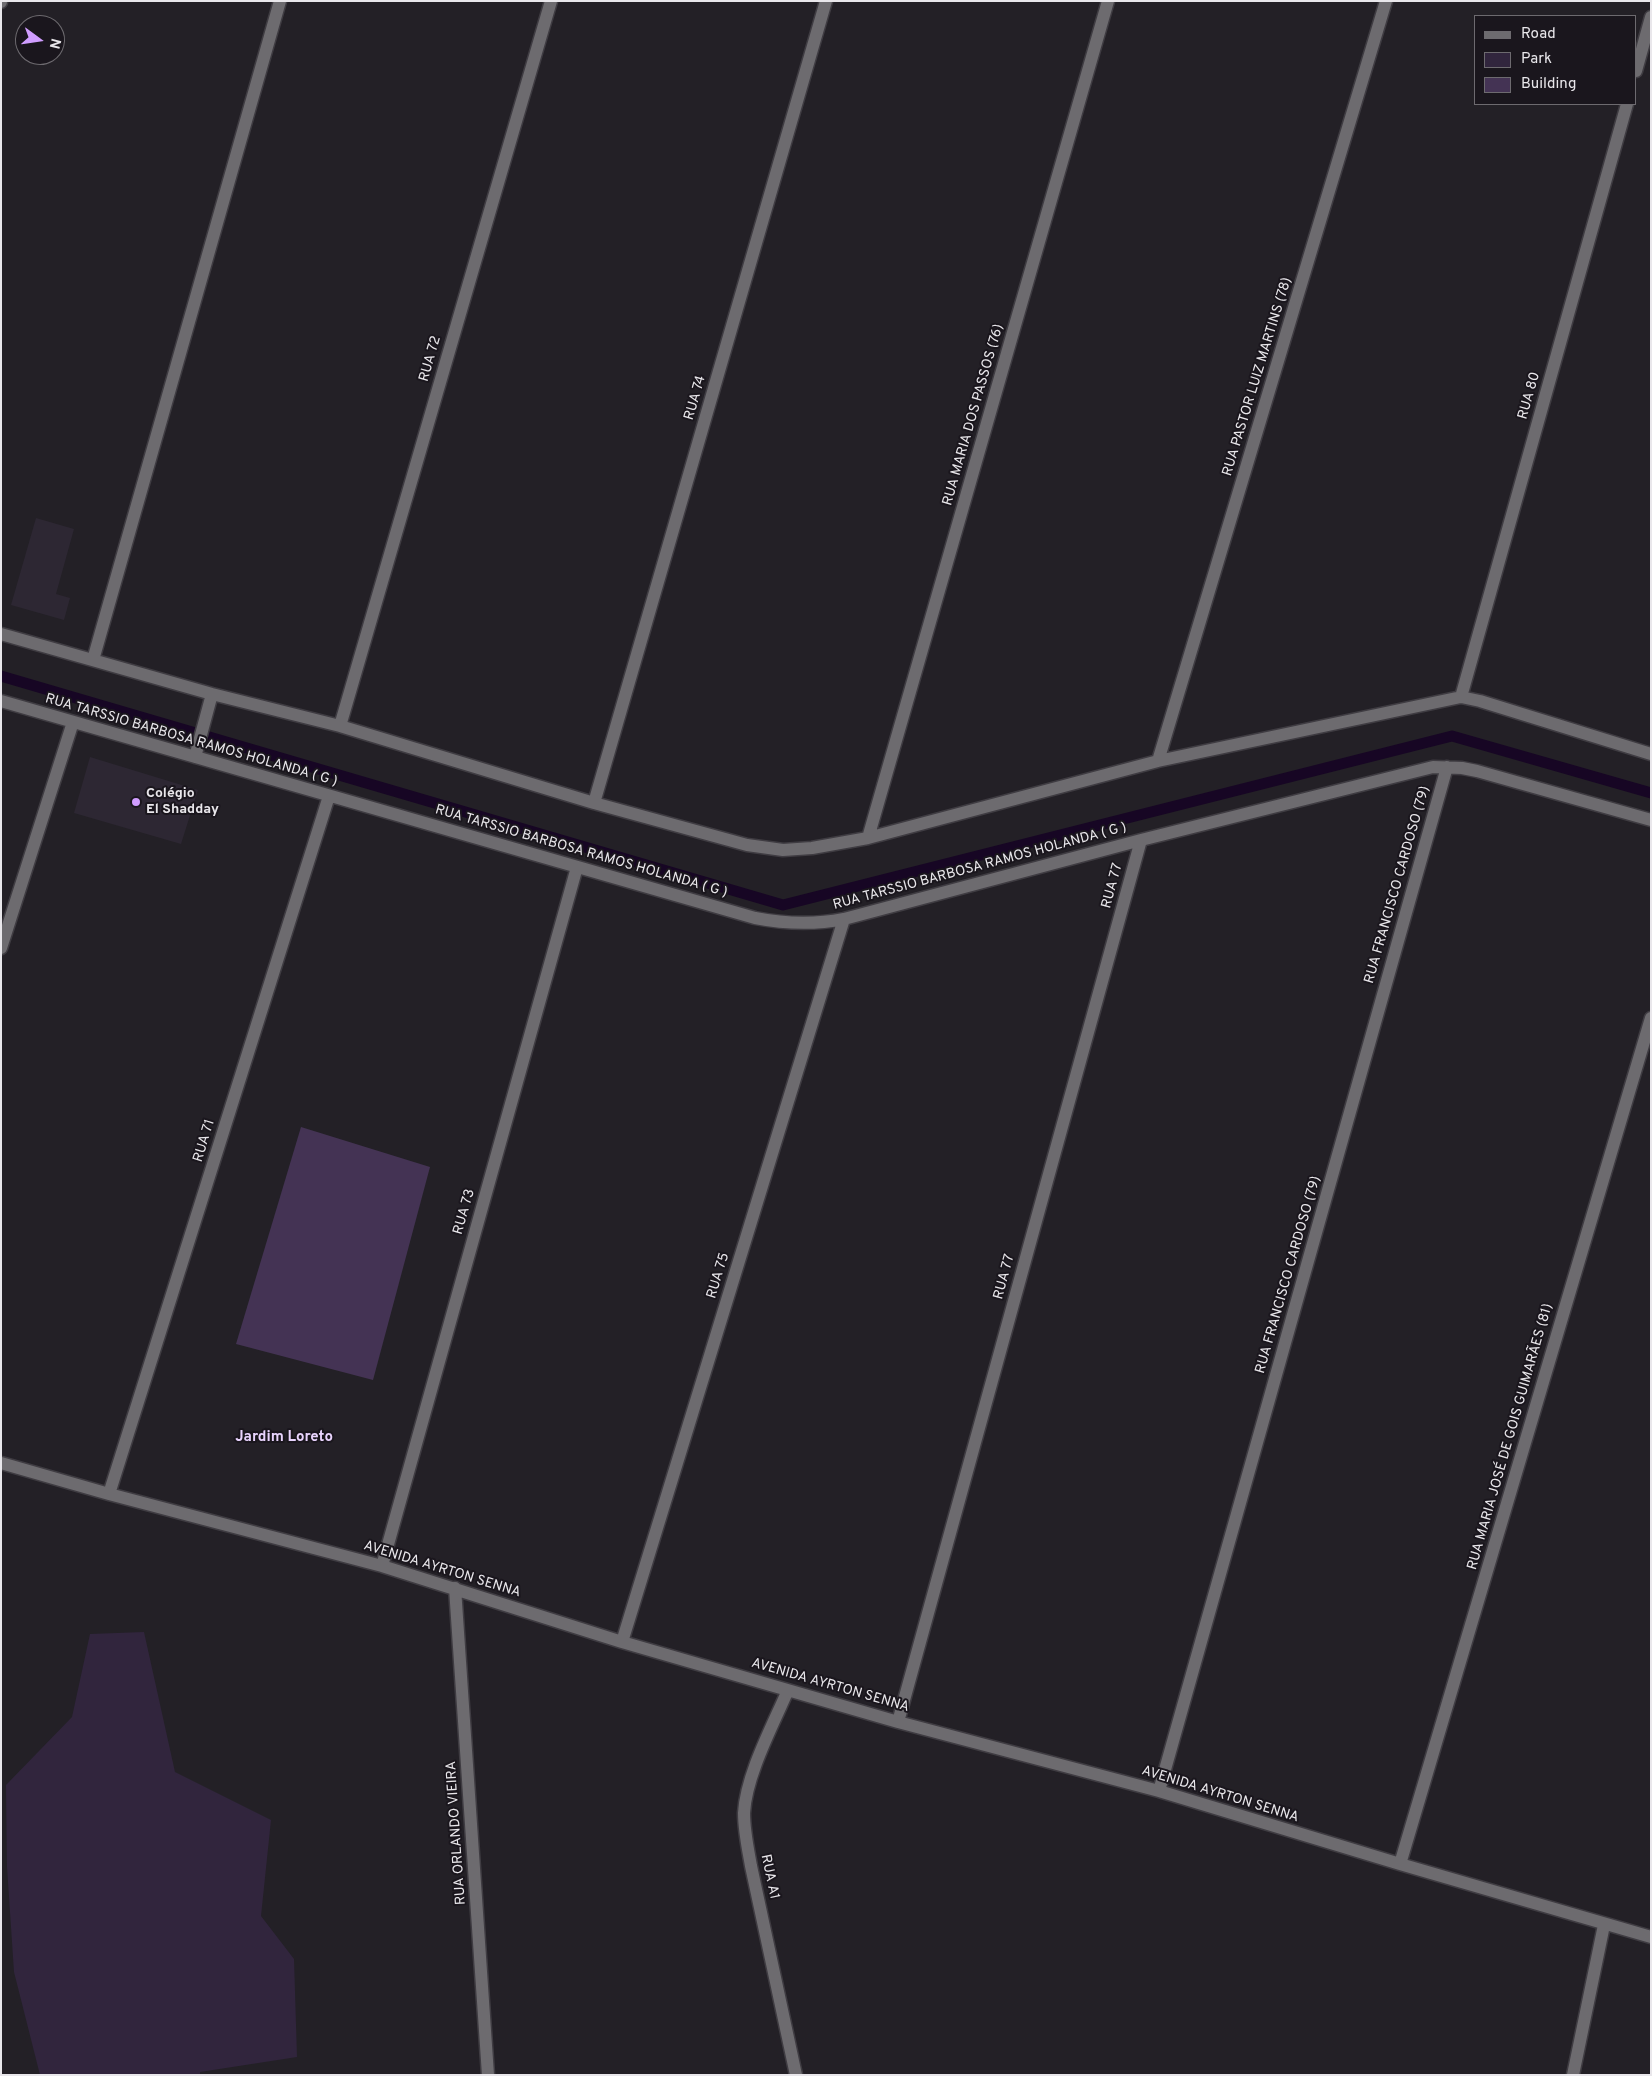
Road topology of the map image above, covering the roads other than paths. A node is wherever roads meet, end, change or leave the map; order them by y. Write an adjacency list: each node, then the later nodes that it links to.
1 (280, 1): 10 (street)
2 (551, 1): 15 (street, RUA 72)
3 (826, 1): 21 (street, RUA 74)
4 (1108, 1): 23 (street, RUA MARIA DOS PASSOS (76))
5 (1386, 1): 18 (street, RUA PASTOR LUIZ MARTINS (78))
6 (1651, 17): 7 (street)
7 (1637, 67)
8 (1627, 105): 12 (street, RUA 80)
9 (1, 634): 10 (street)
10 (93, 660): 11 (street)
11 (212, 694): 15 (street); 17 (street)
12 (1461, 697): 16 (street); 18 (street)
13 (1, 701): 14 (street, RUA TARSSIO BARBOSA RAMOS HOLANDA ( G ))
14 (73, 722): 17 (street, RUA TARSSIO BARBOSA RAMOS HOLANDA ( G )); 27 (street)
15 (340, 726): 21 (street)
16 (1651, 754)
17 (195, 757): 20 (street, RUA TARSSIO BARBOSA RAMOS HOLANDA ( G ))
18 (1158, 761): 23 (street)
19 (1447, 768): 22 (street, RUA TARSSIO BARBOSA RAMOS HOLANDA ( G )); 24 (street, RUA TARSSIO BARBOSA RAMOS HOLANDA ( G )); 36 (street, RUA FRANCISCO CARDOSO (79))
20 (329, 796): 25 (street, RUA TARSSIO BARBOSA RAMOS HOLANDA ( G )); 30 (street, RUA 71)
21 (594, 804): 23 (street)
22 (1651, 820)
23 (868, 838)
24 (1141, 840): 26 (street, RUA TARSSIO BARBOSA RAMOS HOLANDA ( G )); 35 (street, RUA 77)
25 (577, 867): 26 (street, RUA TARSSIO BARBOSA RAMOS HOLANDA ( G )); 31 (street, RUA 73)
26 (844, 919): 33 (street, RUA 75)
27 (1, 948)
28 (1651, 1018): 37 (street, RUA MARIA JOSÉ DE GOIS GUIMARÃES (81))
29 (1, 1463): 30 (street, AVENIDA AYRTON SENNA)
30 (109, 1494): 31 (street, AVENIDA AYRTON SENNA)
31 (382, 1566): 32 (street, AVENIDA AYRTON SENNA)
32 (455, 1588): 33 (street, AVENIDA AYRTON SENNA); 40 (street, RUA ORLANDO VIEIRA)
33 (622, 1642): 34 (street, AVENIDA AYRTON SENNA)
34 (788, 1690): 35 (street, AVENIDA AYRTON SENNA); 41 (street, RUA A1)
35 (898, 1722): 36 (street, AVENIDA AYRTON SENNA)
36 (1159, 1791): 37 (street, AVENIDA AYRTON SENNA)
37 (1400, 1864): 38 (street, AVENIDA AYRTON SENNA)
38 (1604, 1924): 39 (street, AVENIDA AYRTON SENNA); 42 (street)
39 (1651, 1937)
40 (488, 2075)
41 (796, 2075)
42 (1572, 2075)

